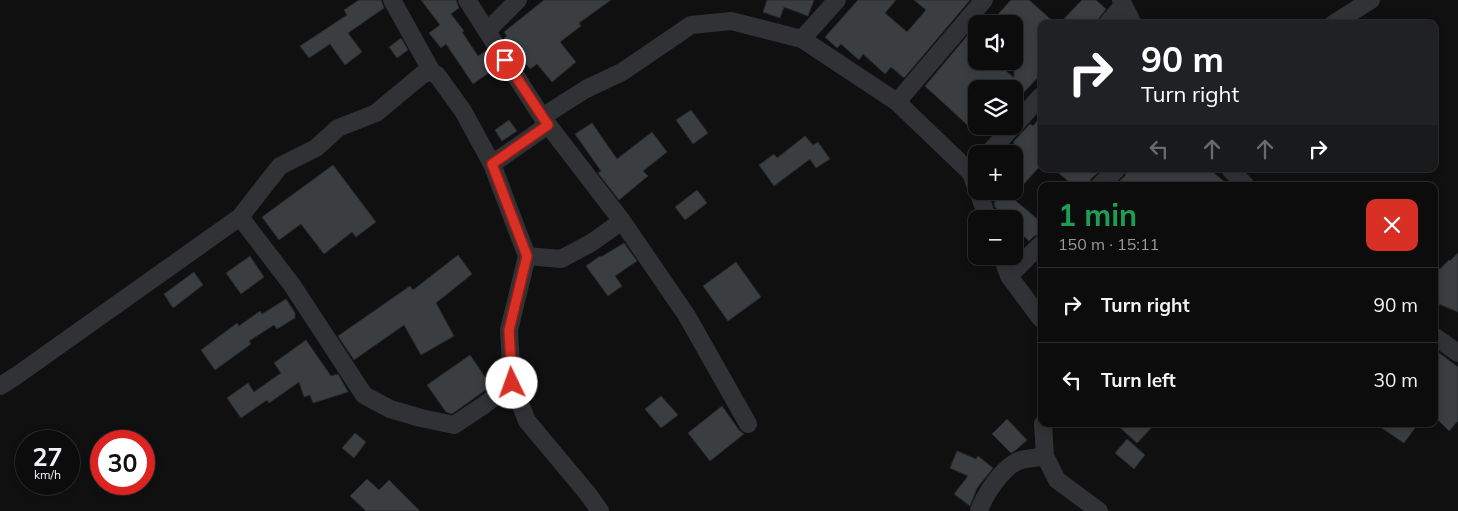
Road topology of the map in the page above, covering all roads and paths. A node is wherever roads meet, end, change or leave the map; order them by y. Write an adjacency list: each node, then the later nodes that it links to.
1 (392, 0): 15 (street)
2 (466, 0): 13 (street)
3 (518, 0): 13 (street)
4 (821, 0): 12 (street)
5 (837, 0): 12 (street)
6 (984, 0): 17 (street)
7 (1371, 0): 11 (street)
8 (1122, 3): 9 (street); 10 (street)
9 (1110, 20)
10 (1131, 20)
11 (1339, 20)
12 (816, 23): 14 (street)
13 (487, 31): 19 (street)
14 (802, 39): 17 (street); 19 (street)
15 (432, 72): 22 (street); 28 (street)
16 (1038, 99): 18 (street)
17 (897, 102): 23 (street)
18 (1023, 116)
19 (545, 121): 22 (street); 29 (street)
20 (1006, 135): 21 (street)
21 (996, 145)
22 (492, 164): 31 (street)
23 (968, 170)
24 (1114, 172): 26 (street)
25 (1233, 172): 27 (street)
26 (1103, 182)
27 (1242, 182)
28 (240, 217): 37 (street); 38 (street)
29 (622, 221): 31 (street); 39 (street)
30 (1038, 247): 33 (street)
31 (527, 256): 37 (street)
32 (1005, 265): 33 (street)
33 (1009, 276): 34 (street)
34 (1038, 315)
35 (1438, 339): 36 (street)
36 (1458, 353)
37 (512, 383): 42 (street)
38 (0, 386)
39 (748, 424)
40 (1043, 427): 41 (street)
41 (1045, 456): 43 (street); 44 (street)
42 (600, 511)
43 (979, 511)
44 (1099, 511)

